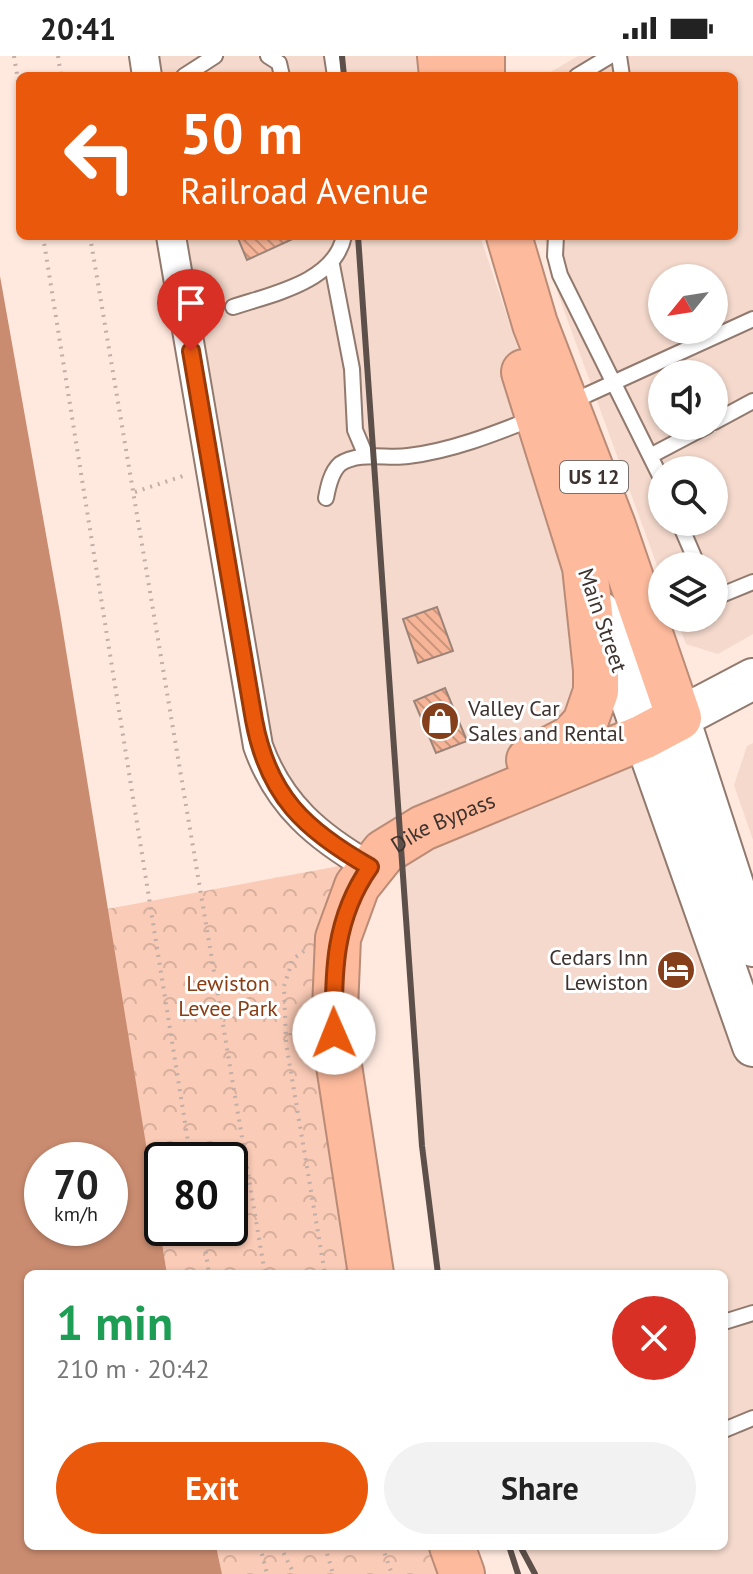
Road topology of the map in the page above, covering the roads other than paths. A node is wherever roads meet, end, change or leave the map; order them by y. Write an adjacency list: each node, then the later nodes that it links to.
1 (215, 56): 6 (lane)
2 (268, 56): 7 (lane)
3 (437, 56): 5 (highway)
4 (610, 56): 8 (lane)
5 (472, 68)
6 (190, 72)
7 (281, 72)
8 (584, 72)
9 (172, 240): 31 (street)
10 (342, 240): 14 (lane)
11 (482, 240): 19 (highway, Main Street / US 12)
12 (551, 240): 13 (lane)
13 (532, 255): 17 (lane); 19 (highway, Main Street / US 12)
14 (332, 265): 15 (lane); 23 (lane)
15 (233, 307)
16 (753, 319): 17 (lane)
17 (615, 381): 19 (lane); 22 (lane)
18 (753, 401): 20 (lane)
19 (552, 411): 23 (lane); 25 (highway, Main Street / US 12); 29 (highway, Main Street / US 12)
20 (728, 414)
21 (680, 440): 22 (lane)
22 (652, 455)
23 (366, 456): 24 (lane)
24 (326, 498)
25 (585, 567): 29 (main road, Main Street / US 12); 30 (highway, US 12)
26 (753, 582): 27 (lane)
27 (728, 592)
28 (753, 679): 29 (main road)
29 (661, 728): 30 (highway, Dike Bypass / US 12); 32 (main road, Main Street); 33 (main road, Main Street)
30 (423, 828): 31 (highway, Dike Bypass / US 12)
31 (370, 867): 34 (highway, Dike Bypass / US 12)
32 (753, 946)
33 (753, 1046)
34 (370, 1270)
35 (753, 1313): 36 (lane)
36 (728, 1321)
37 (753, 1418): 38 (lane)
38 (728, 1428)
39 (453, 1550): 40 (highway)
40 (462, 1574)

